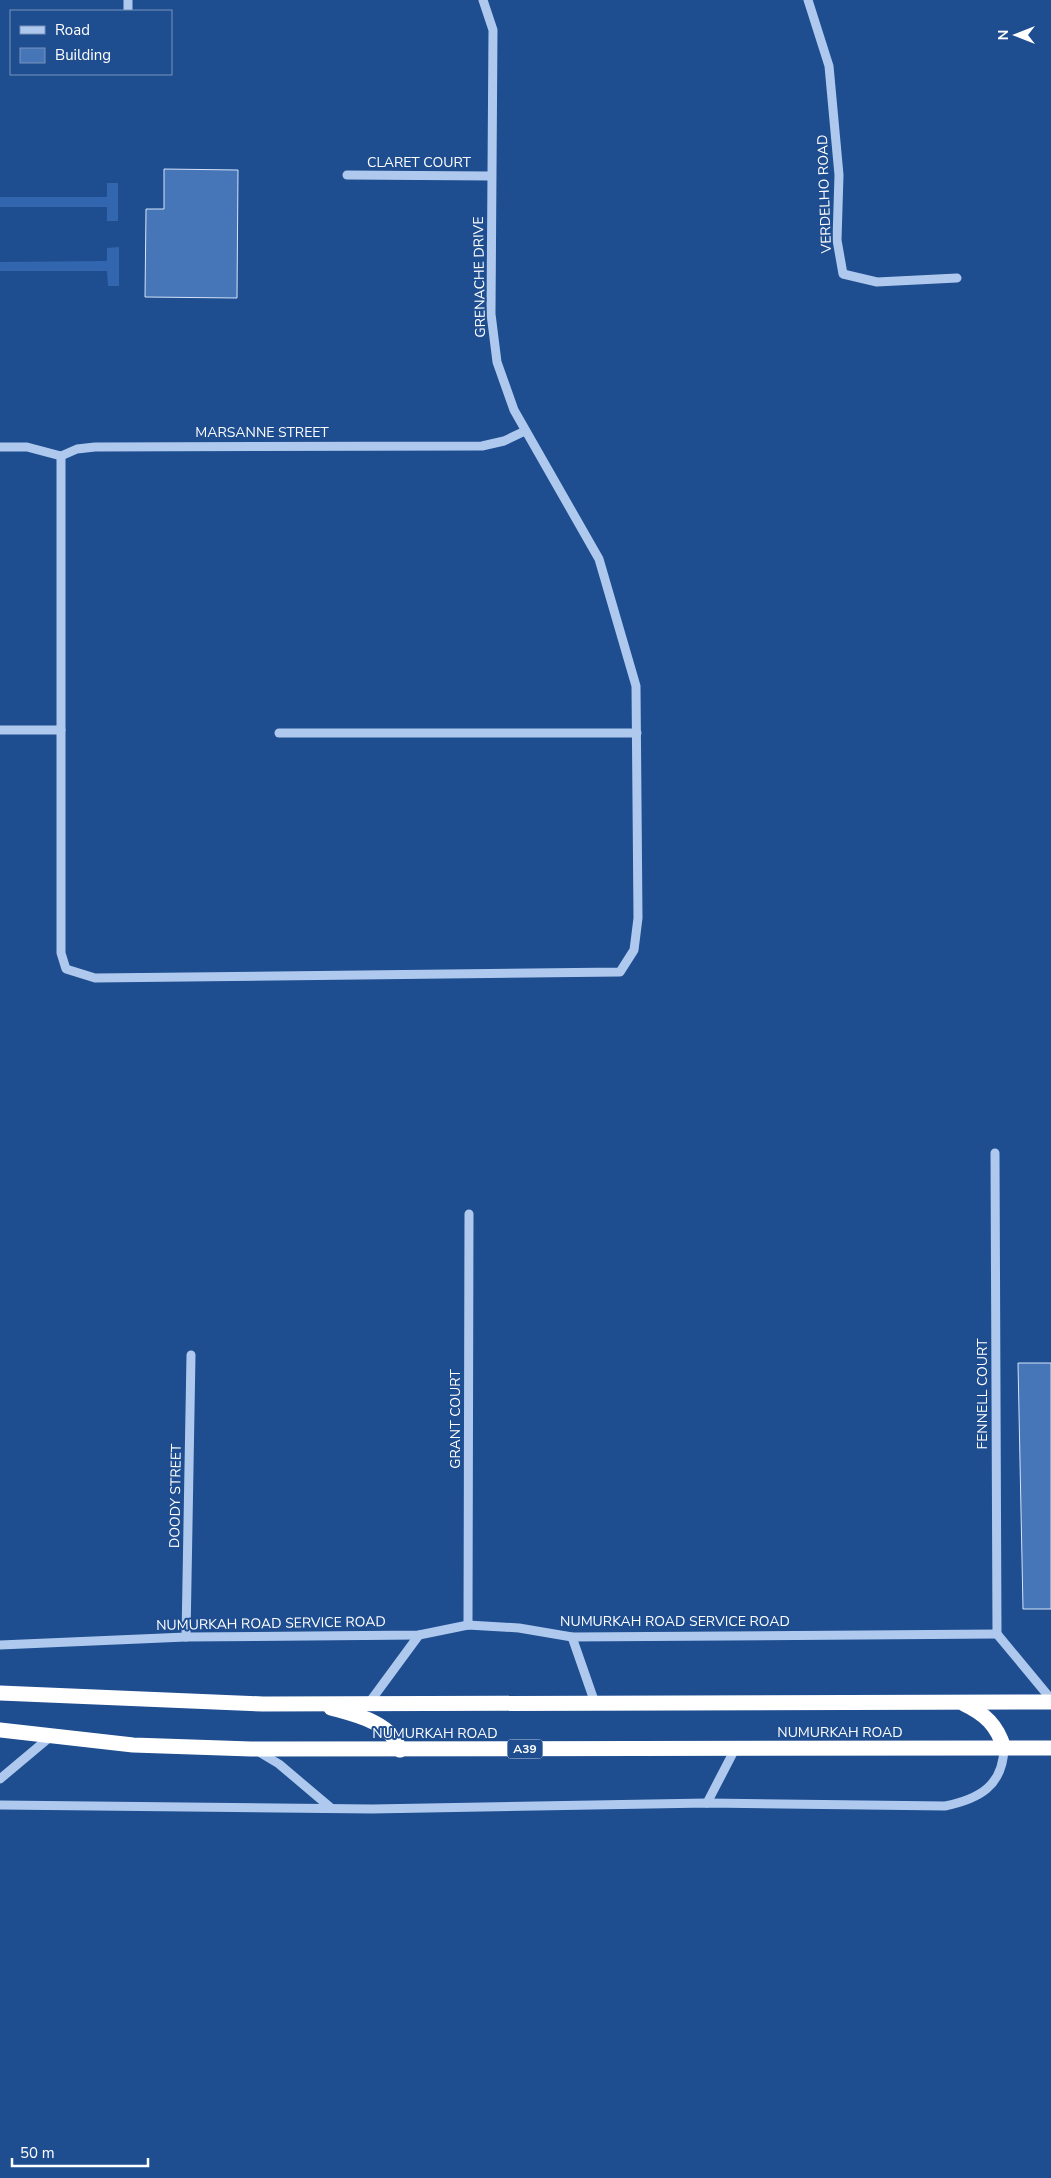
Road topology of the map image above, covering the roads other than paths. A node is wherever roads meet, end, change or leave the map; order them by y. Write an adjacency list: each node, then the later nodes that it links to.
1 (483, 0): 4 (street, GRENACHE DRIVE)
2 (808, 0): 5 (street, VERDELHO ROAD)
3 (347, 176): 4 (street, CLARET COURT)
4 (491, 176): 6 (street, GRENACHE DRIVE)
5 (957, 278)
6 (525, 431): 8 (street, MARSANNE STREET); 12 (street, GRENACHE DRIVE)
7 (0, 447): 8 (street)
8 (62, 456): 10 (street)
9 (0, 730): 10 (street)
10 (62, 730): 12 (street, GRENACHE DRIVE)
11 (279, 733): 12 (street)
12 (637, 733)
13 (995, 1153): 17 (street, FENNELL COURT)
14 (469, 1214): 16 (street, GRANT COURT)
15 (192, 1354): 19 (street, DOODY STREET)
16 (468, 1625): 18 (street, NUMURKAH ROAD SERVICE ROAD); 20 (street, NUMURKAH ROAD SERVICE ROAD)
17 (997, 1634): 20 (street, NUMURKAH ROAD SERVICE ROAD); 23 (street)
18 (419, 1635): 19 (street, NUMURKAH ROAD SERVICE ROAD); 26 (street)
19 (186, 1637): 21 (street, NUMURKAH ROAD SERVICE ROAD)
20 (572, 1637): 27 (street)
21 (0, 1645)
22 (0, 1693): 25 (highway)
23 (1051, 1700): 24 (highway)
24 (960, 1702): 27 (highway); 30 (highway)
25 (315, 1703): 26 (highway); 34 (highway)
26 (369, 1703): 27 (highway)
27 (595, 1703)
28 (0, 1730): 29 (highway, NUMURKAH ROAD / A39)
29 (50, 1737): 32 (highway, NUMURKAH ROAD / A39); 35 (street)
30 (1004, 1748): 31 (highway, NUMURKAH ROAD / A39); 33 (highway, NUMURKAH ROAD / A39); 36 (street)
31 (1051, 1748)
32 (252, 1749): 34 (highway, NUMURKAH ROAD / A39); 38 (street)
33 (735, 1749): 34 (highway, NUMURKAH ROAD / A39); 36 (street)
34 (400, 1750)
35 (0, 1779)
36 (707, 1803): 38 (street)
37 (0, 1805): 38 (street)
38 (332, 1808)

